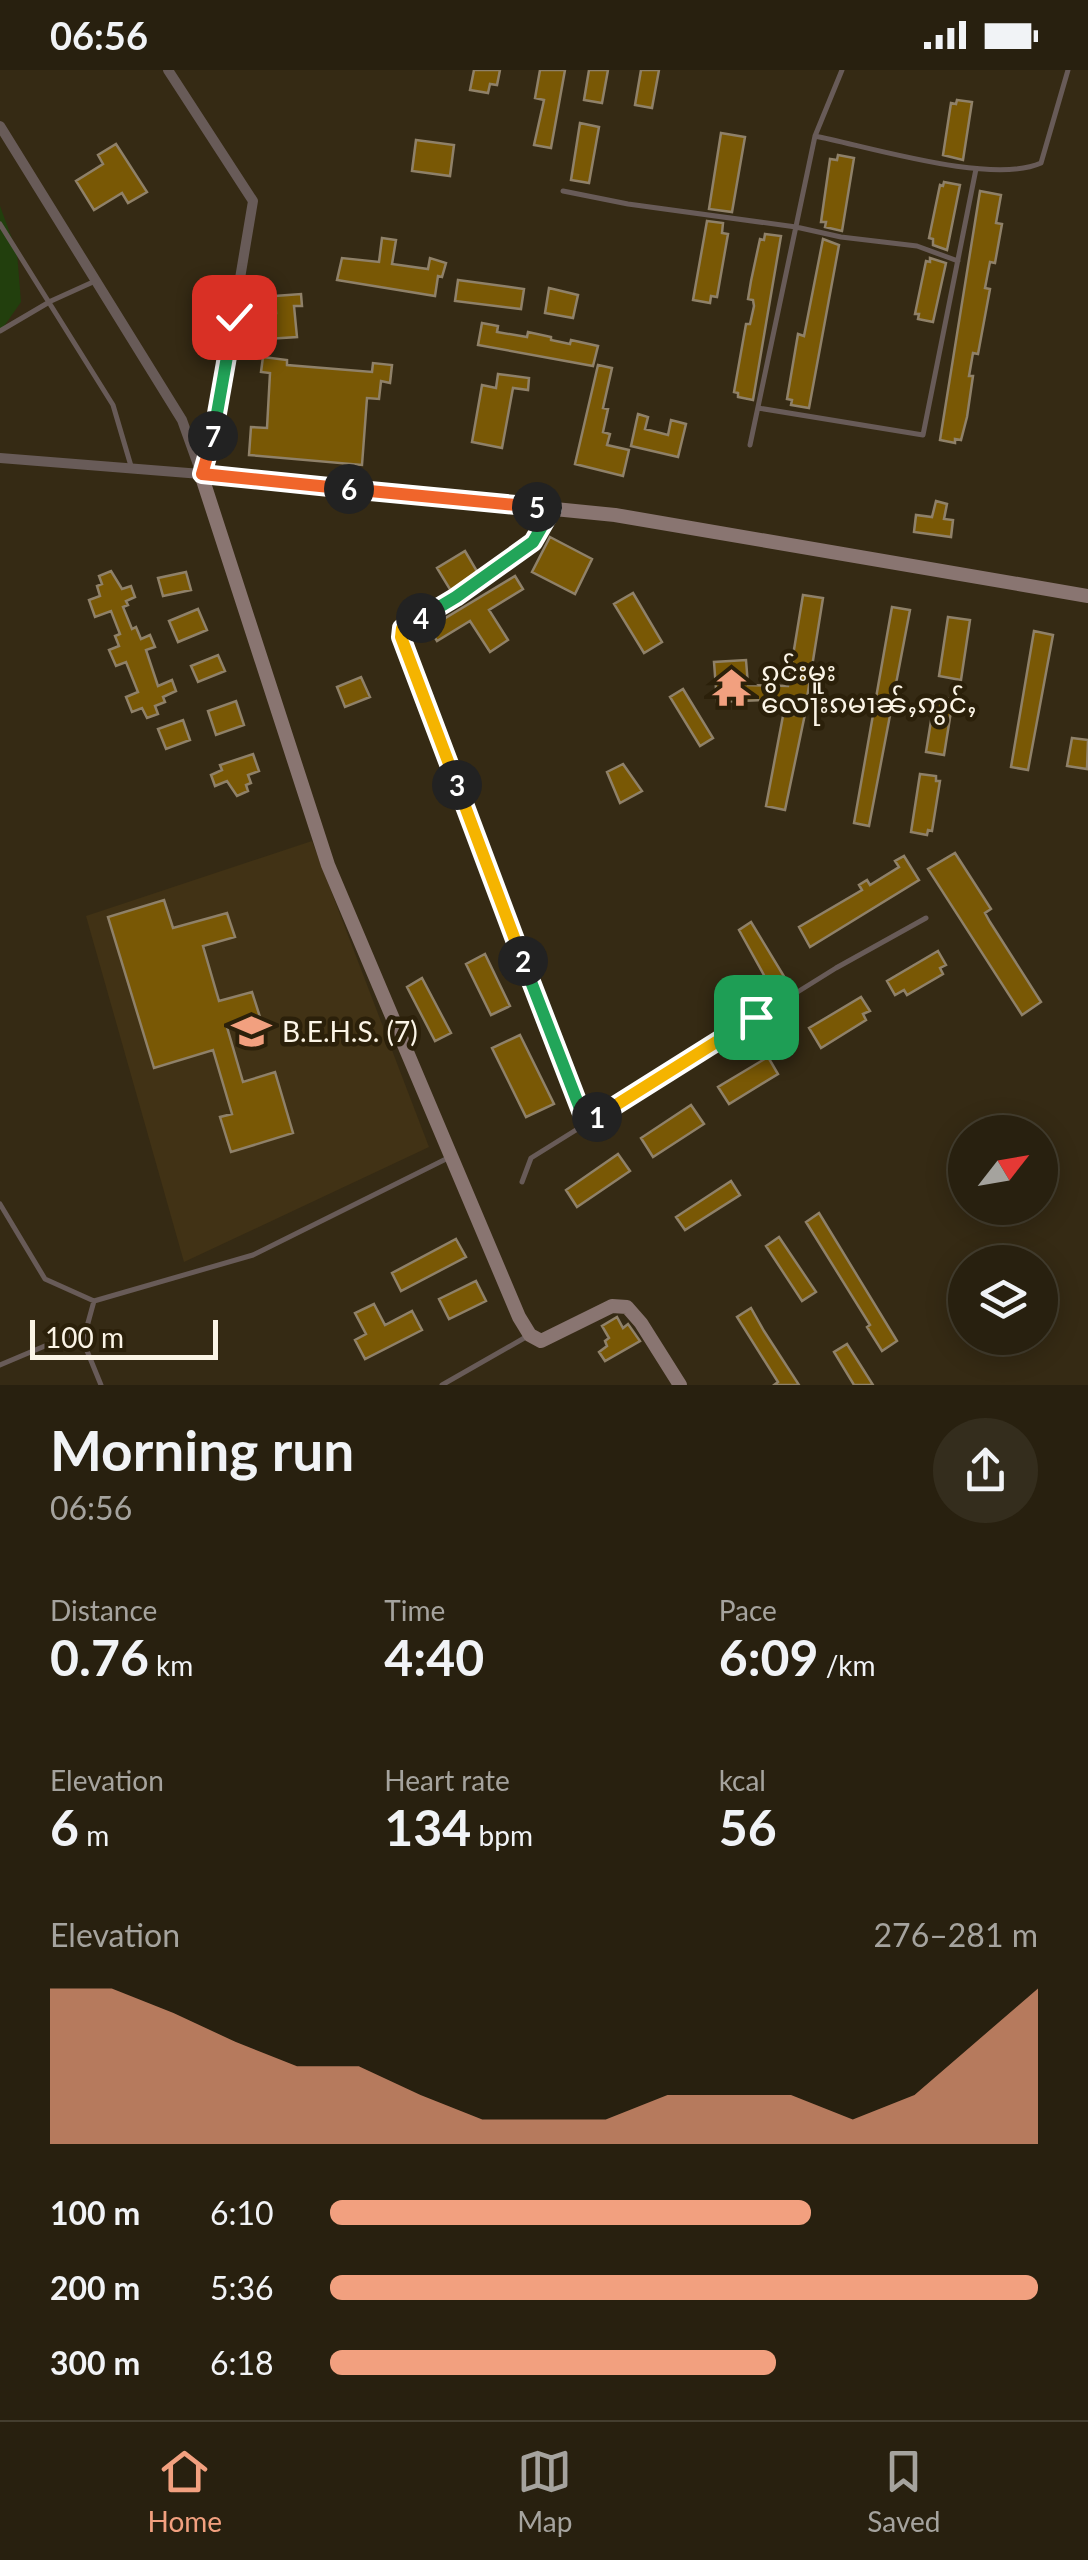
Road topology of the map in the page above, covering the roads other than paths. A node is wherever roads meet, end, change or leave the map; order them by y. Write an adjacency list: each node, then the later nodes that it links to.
1 (168, 70): 18 (street)
2 (842, 70): 5 (lane)
3 (1068, 70): 6 (lane)
4 (0, 126): 11 (street)
5 (815, 136): 6 (lane); 9 (lane)
6 (976, 169): 10 (lane)
7 (563, 192): 9 (lane)
8 (0, 224): 12 (lane)
9 (796, 227): 10 (lane); 14 (lane)
10 (959, 261): 14 (lane)
11 (96, 281): 12 (lane); 18 (street)
12 (51, 301): 13 (lane); 17 (lane)
13 (0, 331)
14 (758, 408): 15 (lane)
15 (750, 445)
16 (0, 458): 17 (street)
17 (132, 468): 18 (street)
18 (202, 474): 19 (street); 23 (street)
19 (552, 509): 20 (street); 22 (lane)
20 (1088, 596)
21 (926, 918): 22 (lane)
22 (586, 1124): 24 (lane)
23 (451, 1156): 26 (lane); 28 (street)
24 (522, 1182)
25 (0, 1204): 26 (lane)
26 (94, 1301): 27 (lane)
27 (87, 1328): 29 (lane); 30 (lane)
28 (530, 1335): 31 (lane); 32 (street)
29 (0, 1364)
30 (101, 1385)
31 (442, 1385)
32 (680, 1385)

